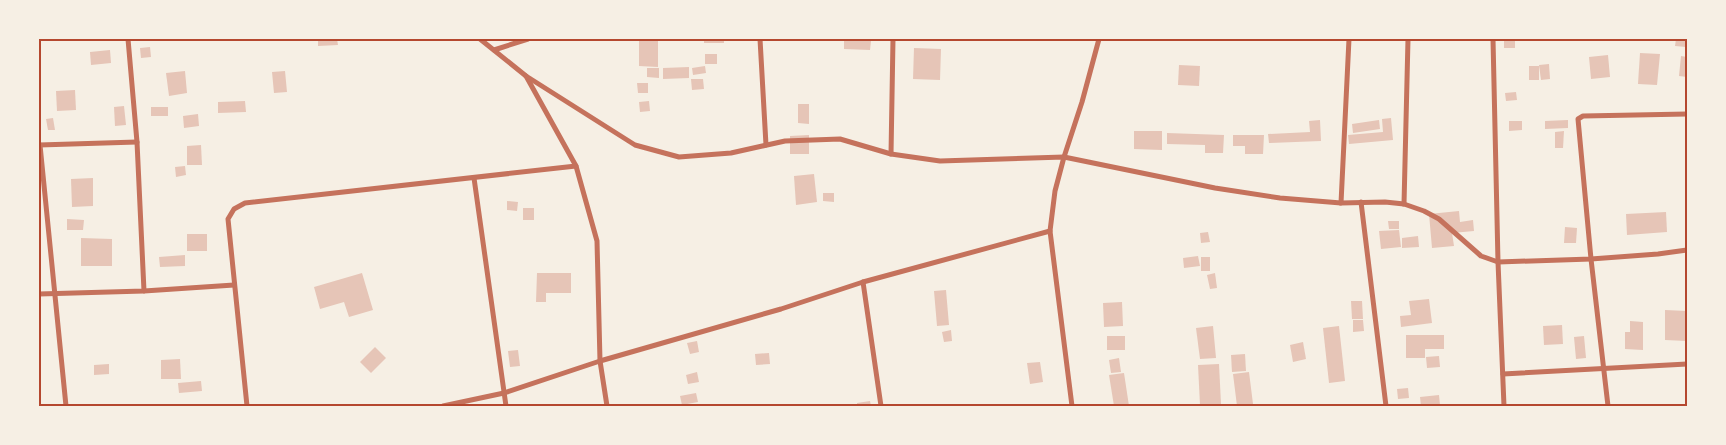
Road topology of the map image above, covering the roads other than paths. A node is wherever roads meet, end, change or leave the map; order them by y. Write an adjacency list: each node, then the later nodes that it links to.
1 (128, 39): 13 (street)
2 (480, 39): 10 (street)
3 (528, 39): 10 (street)
4 (760, 39): 15 (street)
5 (893, 39): 16 (street)
6 (1099, 39): 17 (street)
7 (1349, 39): 21 (street)
8 (1408, 39): 22 (street)
9 (1493, 39): 26 (street)
10 (494, 50): 11 (street)
11 (526, 76): 15 (street); 18 (street)
12 (1687, 114): 25 (street)
13 (137, 142): 14 (street); 29 (street)
14 (39, 145): 31 (street)
15 (766, 145): 16 (street)
16 (891, 154): 17 (street)
17 (1064, 157): 21 (street); 23 (street)
18 (576, 166): 19 (street); 32 (street)
19 (474, 178): 28 (street); 36 (street)
20 (1361, 202): 21 (street); 22 (street); 44 (street)
21 (1341, 203)
22 (1404, 204): 26 (street)
23 (1050, 231): 27 (street); 43 (street)
24 (1687, 250): 25 (street)
25 (1591, 259): 26 (street); 34 (street)
26 (1498, 262): 35 (street)
27 (863, 282): 32 (street); 42 (street)
28 (234, 286): 29 (street); 38 (street)
29 (144, 291): 31 (street)
30 (39, 294): 31 (street)
31 (54, 294): 37 (street)
32 (600, 361): 36 (street); 41 (street)
33 (1687, 364): 34 (street)
34 (1603, 370): 35 (street); 46 (street)
35 (1503, 374): 45 (street)
36 (504, 393): 39 (street); 40 (street)
37 (66, 406)
38 (247, 406)
39 (443, 406)
40 (506, 406)
41 (607, 406)
42 (881, 406)
43 (1072, 406)
44 (1386, 406)
45 (1504, 406)
46 (1608, 406)

